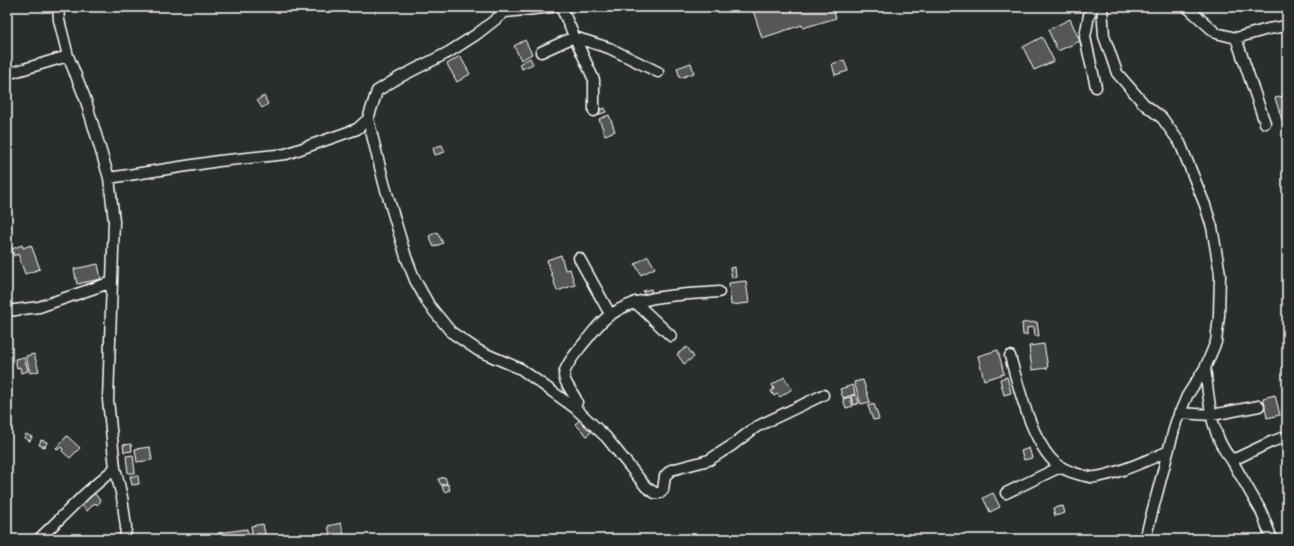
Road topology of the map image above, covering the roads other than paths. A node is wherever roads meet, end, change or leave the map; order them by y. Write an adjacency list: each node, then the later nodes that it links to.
1 (58, 7): 11 (street)
2 (553, 7): 16 (street)
3 (561, 7): 8 (street)
4 (1093, 7): 14 (street)
5 (1102, 7): 27 (street)
6 (1187, 7): 9 (street)
7 (1287, 26): 9 (street)
8 (574, 37): 10 (street); 12 (street); 15 (street)
9 (1236, 38): 17 (street)
10 (541, 52)
11 (68, 56): 13 (street); 18 (street)
12 (658, 72)
13 (7, 74)
14 (1096, 87)
15 (594, 111)
16 (368, 119): 18 (street); 30 (street)
17 (1265, 123)
18 (109, 178): 20 (street)
19 (579, 258): 24 (street)
20 (112, 282): 23 (street); 37 (street)
21 (719, 292): 22 (street)
22 (635, 302): 24 (street); 25 (street)
23 (7, 311)
24 (610, 314): 30 (street)
25 (671, 336)
26 (1010, 356): 36 (street)
27 (1205, 368): 31 (street); 32 (street)
28 (823, 395): 30 (street)
29 (1259, 406): 32 (street)
30 (575, 408)
31 (1180, 413): 32 (street); 34 (street)
32 (1212, 415): 35 (street)
33 (1287, 436): 35 (street)
34 (1167, 452): 36 (street); 41 (street)
35 (1231, 459): 42 (street)
36 (1060, 467): 38 (street)
37 (115, 468): 39 (street); 40 (street)
38 (1006, 493)
39 (39, 539)
40 (125, 539)
41 (1145, 539)
42 (1272, 539)

